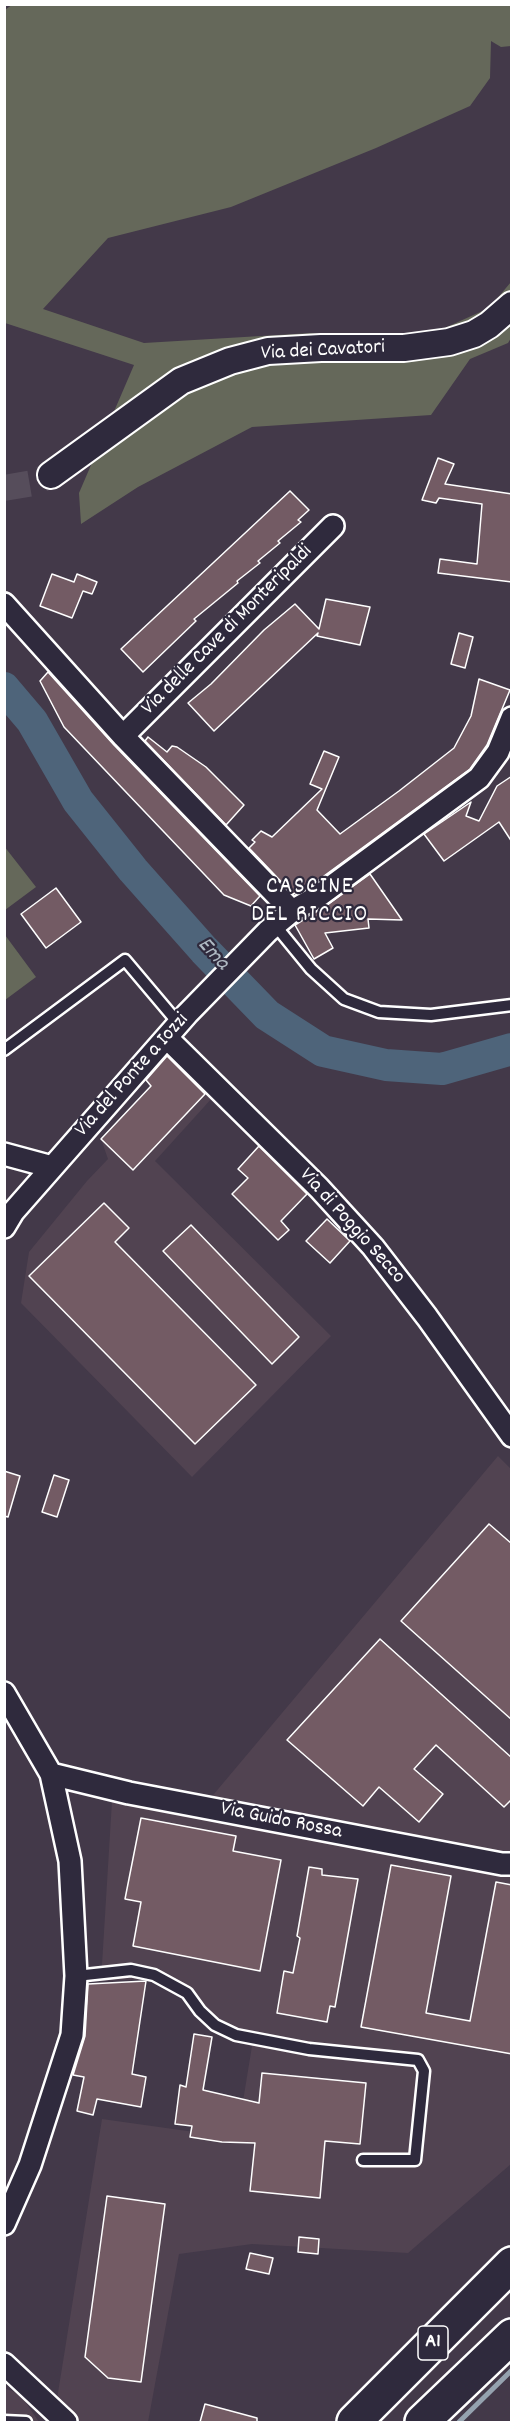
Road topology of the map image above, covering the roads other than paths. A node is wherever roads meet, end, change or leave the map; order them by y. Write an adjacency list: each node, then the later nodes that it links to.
1 (512, 306): 2 (street, Via dei Cavatori)
2 (51, 475)
3 (333, 526): 6 (street, Via delle Cave di Monteripaldi)
4 (4, 604): 6 (street)
5 (512, 718): 7 (street, Via del Ponte a Iozzi)
6 (123, 736): 7 (street)
7 (292, 911): 8 (street, Via del Ponte a Iozzi)
8 (271, 928): 9 (lane); 10 (street, Via del Ponte a Iozzi)
9 (512, 1005)
10 (177, 1025): 11 (lane); 13 (street, Via del Ponte a Iozzi); 15 (street, Via di Poggio Secco)
11 (4, 1050)
12 (4, 1154): 13 (street)
13 (52, 1167): 14 (street, Via del Ponte a Iozzi)
14 (4, 1227)
15 (512, 1436)
16 (4, 1693): 17 (street)
17 (51, 1774): 18 (street, Via Guido Rossa); 19 (street)
18 (512, 1864)
19 (76, 1976): 20 (lane); 21 (street)
20 (363, 2160)
21 (4, 2224)
22 (512, 2264): 28 (highway, A1)
23 (512, 2336): 29 (highway, A1)
24 (4, 2364): 27 (street)
25 (4, 2421): 26 (lane)
26 (26, 2422)
27 (66, 2422)
28 (354, 2422)
29 (422, 2422)

